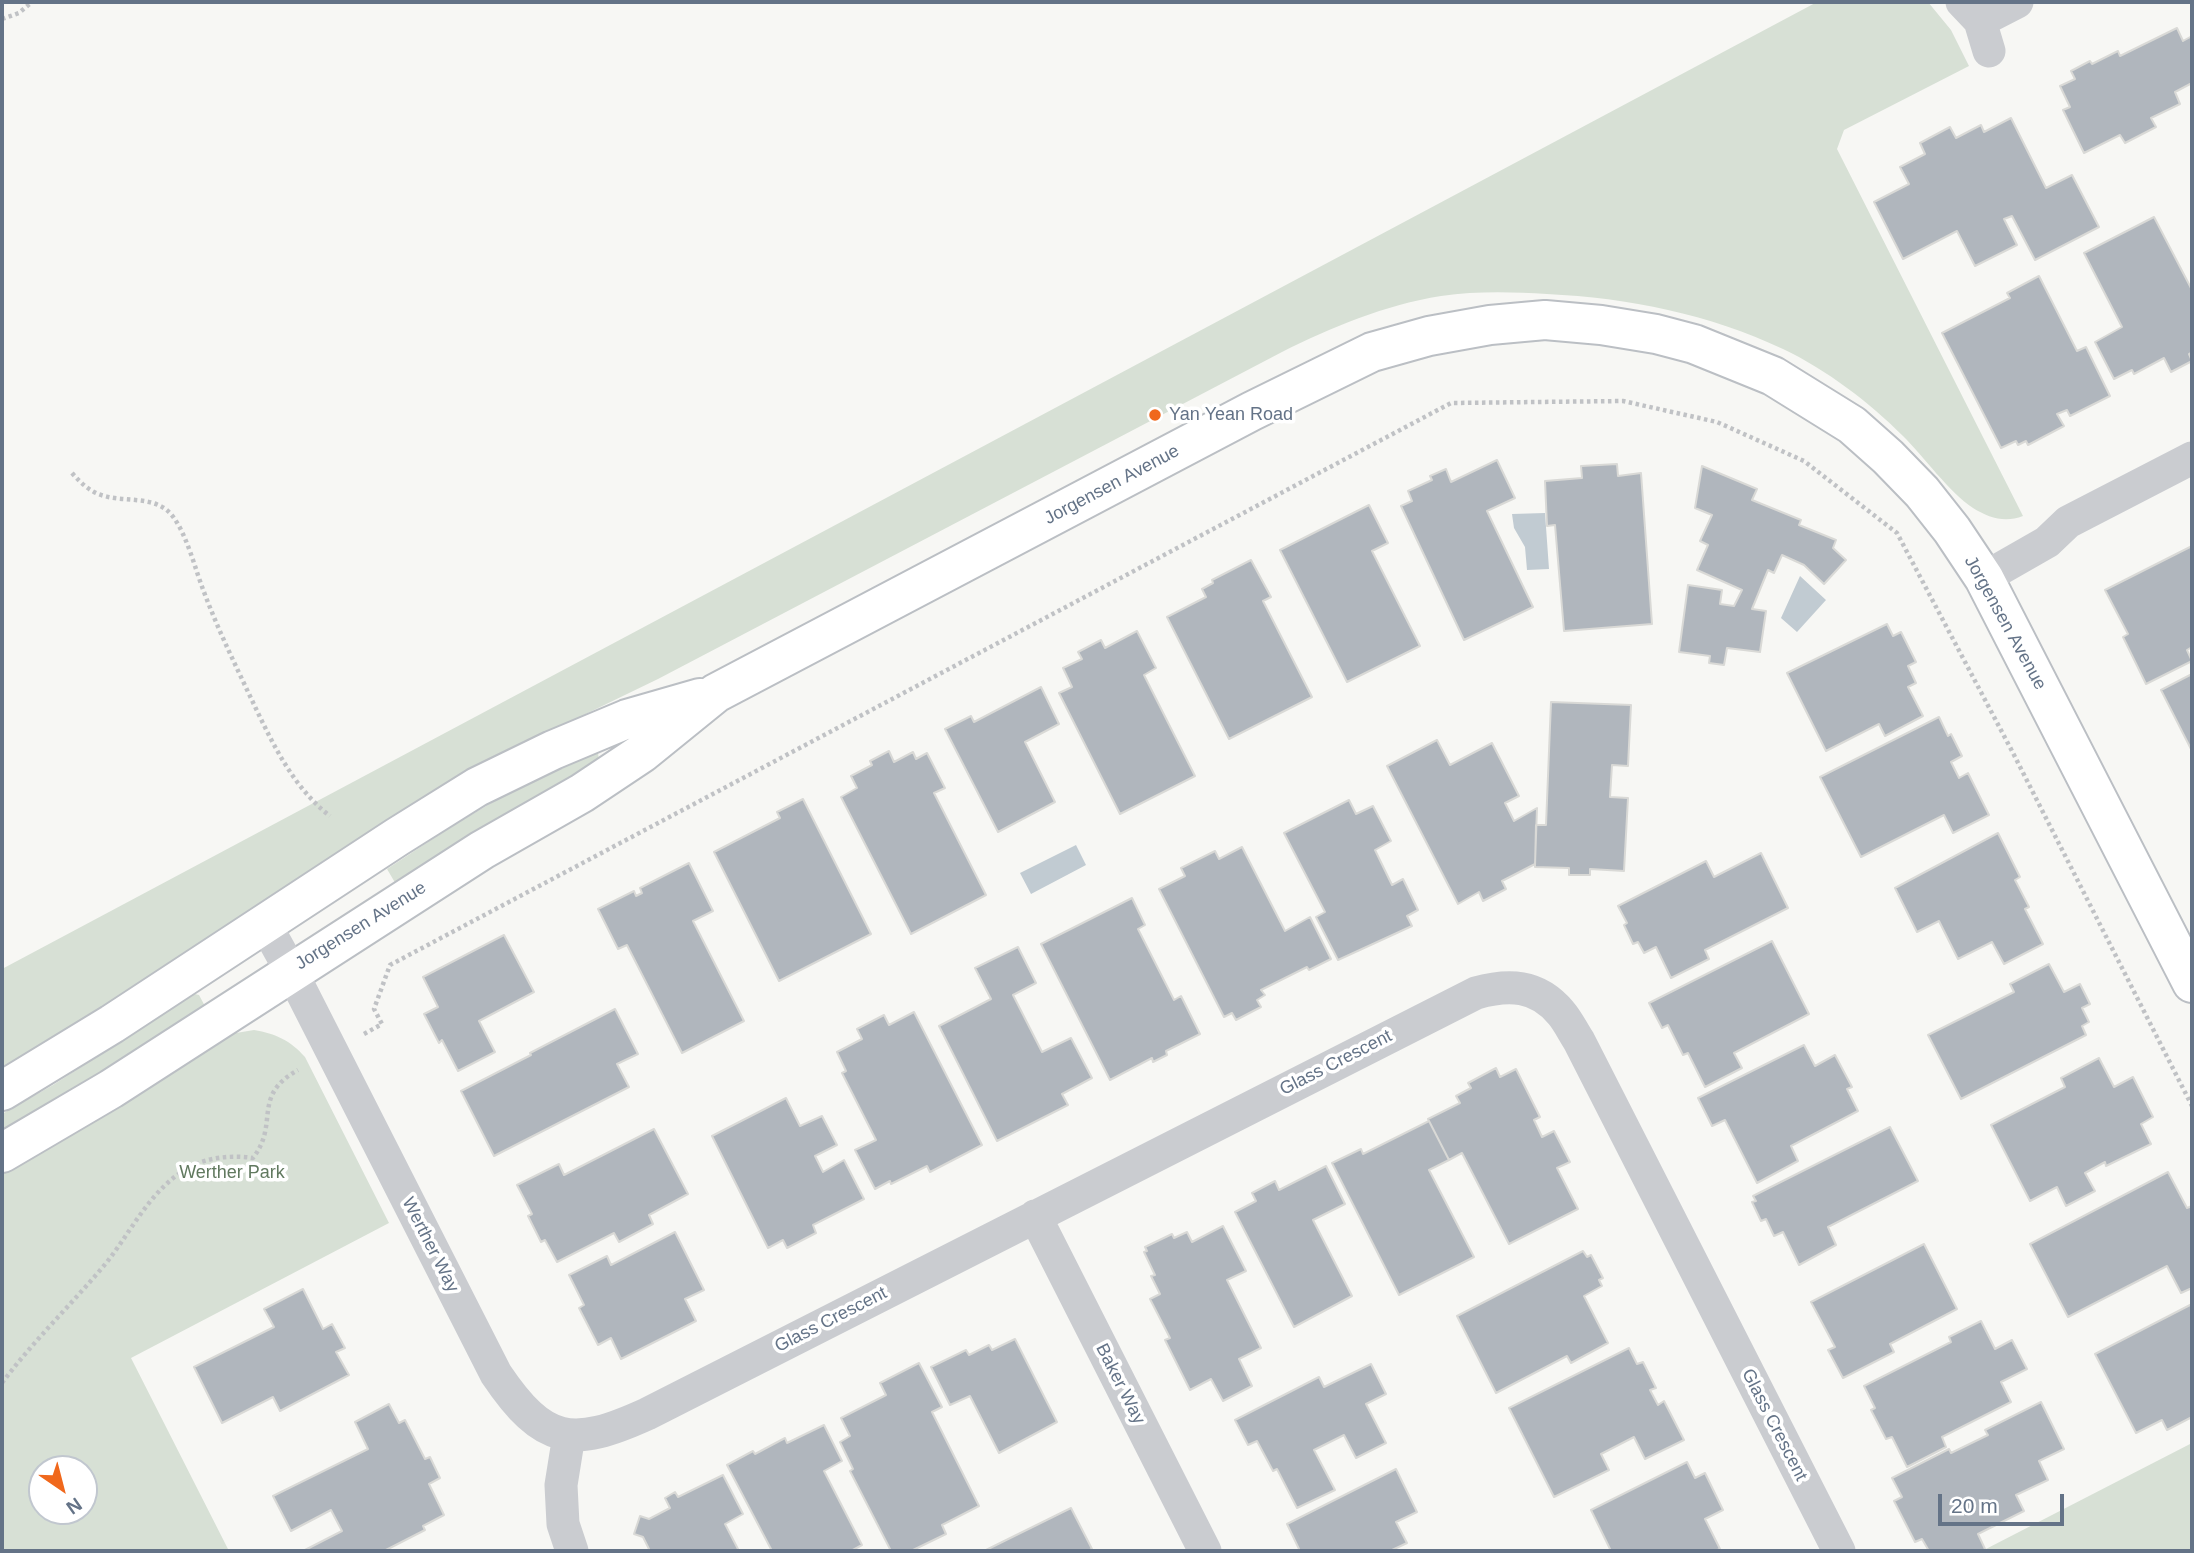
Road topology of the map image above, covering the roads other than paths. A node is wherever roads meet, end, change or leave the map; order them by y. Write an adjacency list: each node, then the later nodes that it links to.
1 (2017, 2): 2 (street)
2 (1977, 25)
3 (2192, 458): 4 (street)
4 (1979, 570): 5 (street, Jorgensen Avenue); 8 (street, Jorgensen Avenue)
5 (716, 693): 6 (street, Jorgensen Avenue); 7 (street, Jorgensen Avenue)
6 (265, 924): 7 (street, Werther Way); 9 (street, Jorgensen Avenue)
7 (291, 971): 10 (street, Jorgensen Avenue); 12 (street, Werther Way)
8 (2192, 983)
9 (2, 1091)
10 (2, 1153)
11 (1035, 1216): 12 (street, Glass Crescent); 14 (street, Baker Way); 15 (street, Glass Crescent)
12 (569, 1436): 13 (street)
13 (572, 1551)
14 (1205, 1551)
15 (1839, 1551)

